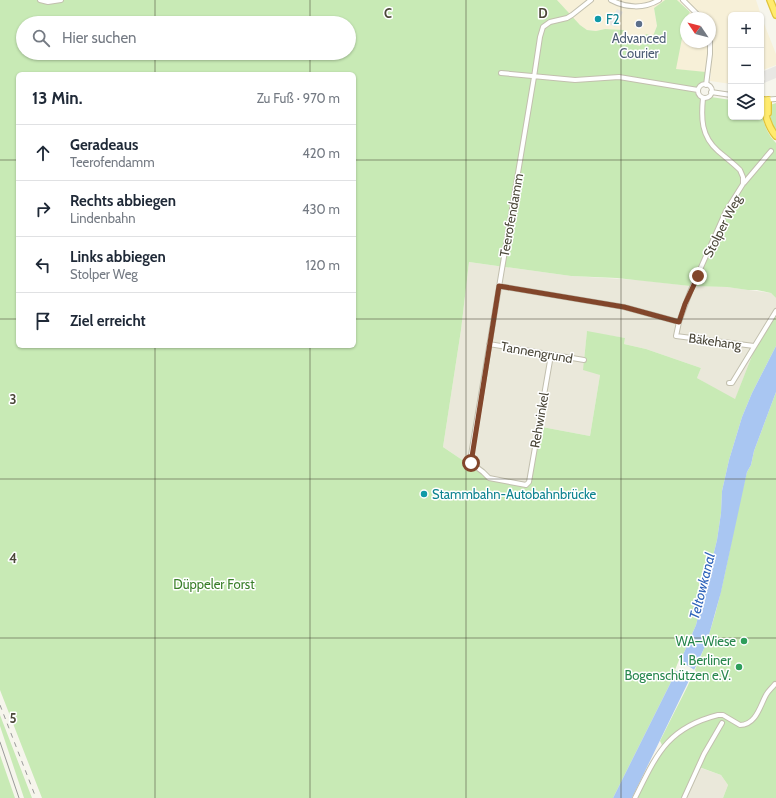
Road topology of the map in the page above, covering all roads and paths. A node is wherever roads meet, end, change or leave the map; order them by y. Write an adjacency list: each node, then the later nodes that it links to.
1 (40, 0): 2 (street)
2 (61, 0)
3 (591, 0): 12 (street, Teerofendamm)
4 (611, 0): 5 (street)
5 (659, 0)
6 (770, 0): 9 (highway)
7 (686, 1): 8 (street)
8 (696, 12)
9 (776, 15)
10 (710, 48): 13 (street)
11 (501, 73): 12 (street)
12 (534, 77): 14 (street); 23 (street, Teerofendamm)
13 (706, 85): 14 (street); 15 (street)
14 (698, 90): 17 (street)
15 (711, 92): 16 (street); 17 (street)
16 (728, 95)
17 (703, 98): 22 (street, Stolper Weg)
18 (776, 99): 19 (street)
19 (764, 103): 20 (highway)
20 (776, 136)
21 (771, 151): 22 (street, Stolper Weg)
22 (743, 184): 25 (street, Stolper Weg)
23 (499, 286): 25 (street); 27 (street, Teerofendamm)
24 (776, 311): 28 (street, Bäkehang)
25 (679, 322): 26 (street, Stolper Weg)
26 (676, 336): 28 (street, Bäkehang)
27 (489, 344): 29 (street, Tannengrund); 32 (street, Teerofendamm)
28 (754, 346): 31 (street, Bäkehang)
29 (551, 355): 30 (street, Tannengrund); 32 (street, Rehwinkel)
30 (584, 360)
31 (729, 383)
32 (526, 485)
33 (775, 684): 35 (street)
34 (722, 724): 36 (street)
35 (634, 798)
36 (684, 798)

